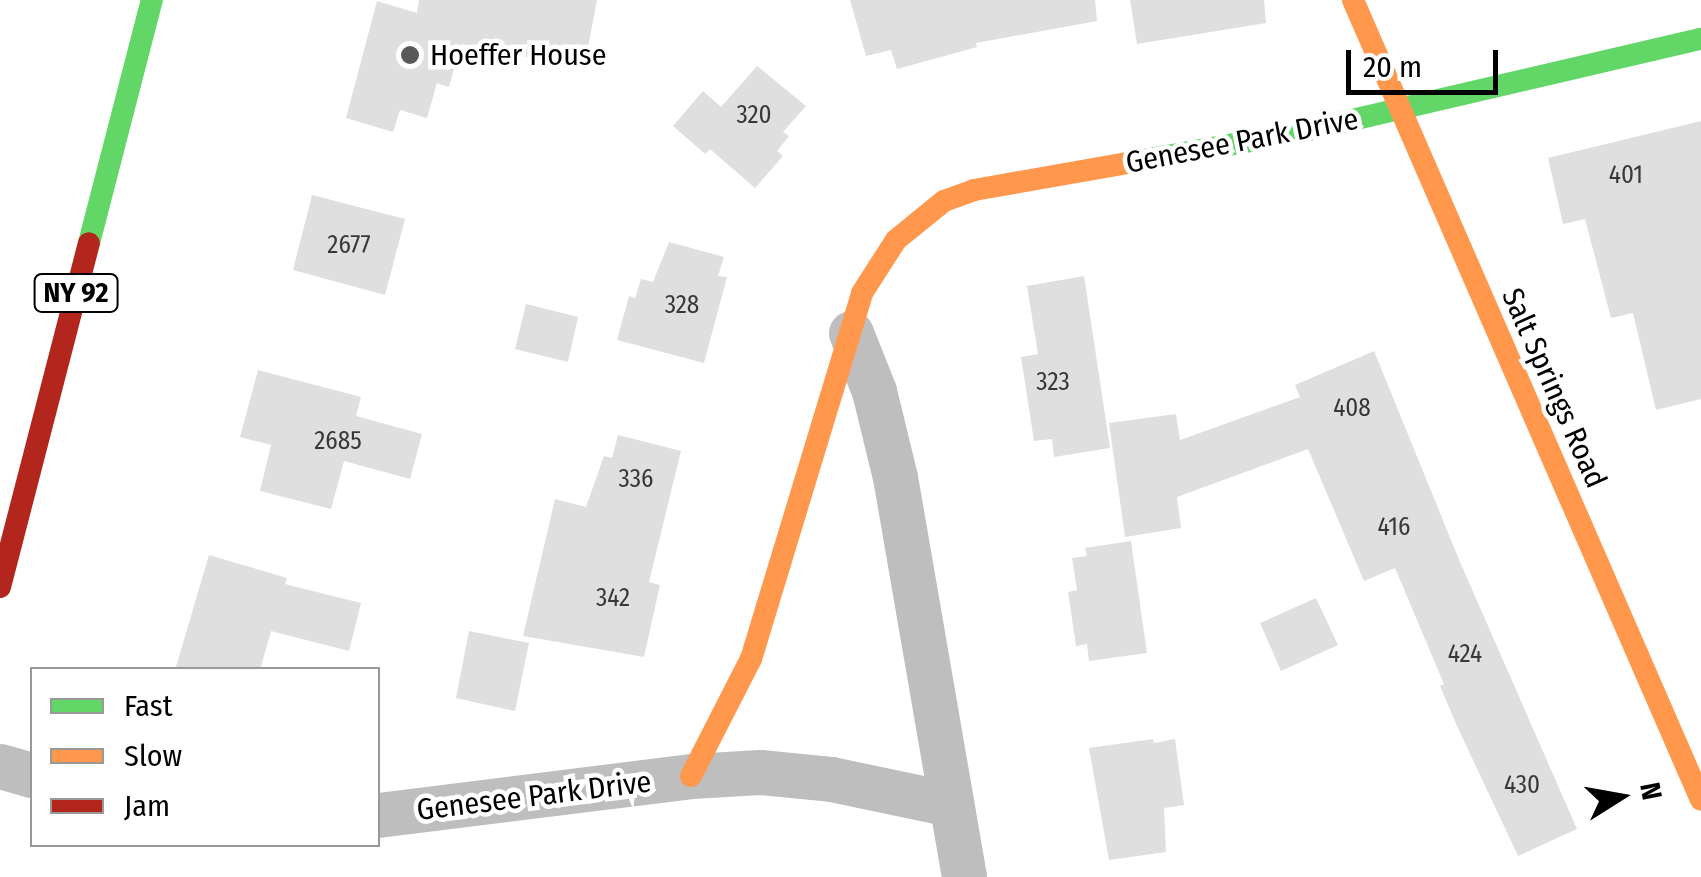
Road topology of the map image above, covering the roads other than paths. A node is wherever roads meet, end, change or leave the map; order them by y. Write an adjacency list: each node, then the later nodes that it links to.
1 (152, 0): 6 (street, NY 92)
2 (1352, 0): 4 (street, Salt Springs Road)
3 (1701, 40): 4 (street, Genesee Park Drive)
4 (1399, 109): 5 (street, Genesee Park Drive); 10 (street, Salt Springs Road)
5 (851, 333): 9 (street, Genesee Park Drive); 11 (street)
6 (0, 586)
7 (0, 766): 8 (street)
8 (30, 774)
9 (691, 776): 11 (street, Genesee Park Drive); 12 (street, Genesee Park Drive)
10 (1700, 797)
11 (951, 804): 13 (street)
12 (380, 815)
13 (964, 877)

